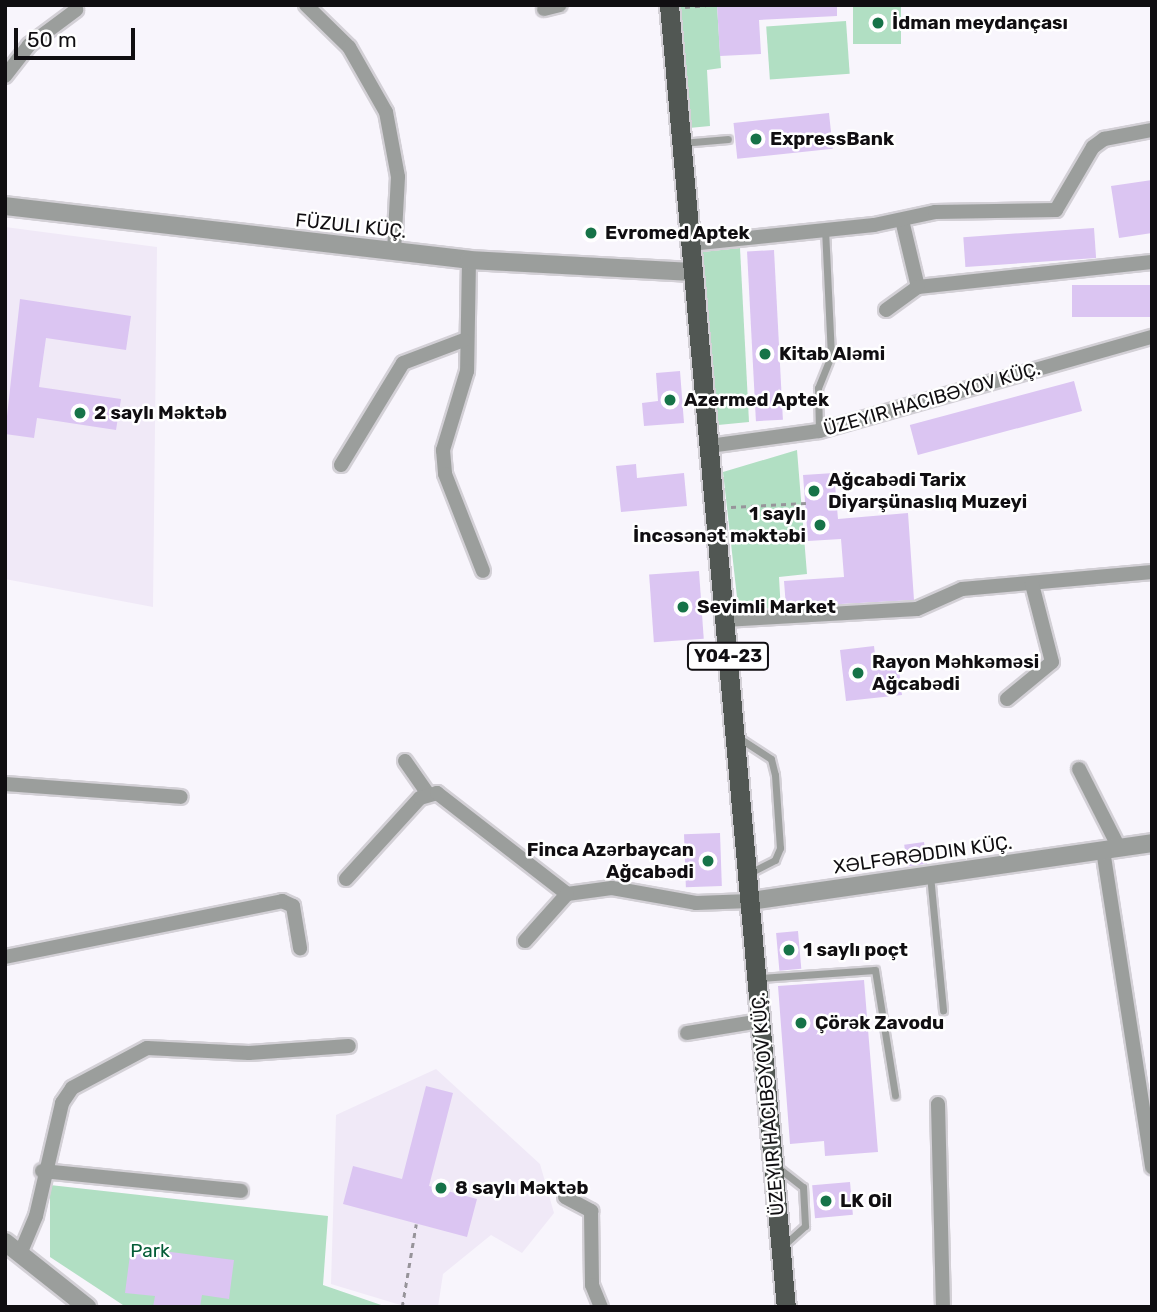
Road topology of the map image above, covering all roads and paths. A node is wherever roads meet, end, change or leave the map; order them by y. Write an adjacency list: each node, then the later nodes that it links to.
1 (306, 5): 14 (street)
2 (560, 5): 4 (street)
3 (669, 5): 9 (main road, Y04-23)
4 (544, 9)
5 (76, 10): 6 (street)
6 (5, 76)
7 (1152, 130): 11 (street)
8 (728, 139): 9 (lane)
9 (681, 143): 13 (main road, Y04-23)
10 (5, 206): 14 (street, FÜZULI KÜÇ.)
11 (902, 220): 12 (street); 18 (street)
12 (825, 230): 13 (street); 22 (lane)
13 (690, 244): 17 (main road, Y04-23)
14 (394, 251): 15 (street, FÜZULI KÜÇ.)
15 (469, 260): 17 (street, FÜZULI KÜÇ.); 21 (street)
16 (1152, 262): 18 (street)
17 (693, 272): 23 (main road, Y04-23)
18 (918, 288): 19 (street)
19 (886, 310)
20 (1152, 337): 22 (street)
21 (464, 340): 24 (street); 27 (street)
22 (819, 431): 23 (street)
23 (709, 446): 26 (main road, Y04-23)
24 (341, 465)
25 (806, 503): 26 (path)
26 (714, 508): 30 (main road, Y04-23)
27 (483, 570)
28 (1152, 572): 29 (street)
29 (1032, 584): 30 (street); 31 (street)
30 (724, 620): 32 (main road, Y04-23)
31 (1007, 699)
32 (735, 736): 40 (main road, Y04-23); 40 (lane)
33 (405, 761): 36 (street)
34 (1079, 769): 39 (street)
35 (5, 784): 37 (street)
36 (427, 793): 42 (street); 43 (street)
37 (181, 797)
38 (1152, 843): 39 (street, XƏLFƏRƏDDIN KÜÇ.)
39 (1111, 849): 41 (street, XƏLFƏRƏDDIN KÜÇ.); 56 (street)
40 (747, 874): 44 (main road, Y04-23)
41 (930, 875): 44 (street, XƏLFƏRƏDDIN KÜÇ.); 49 (lane)
42 (346, 879)
43 (567, 894): 44 (street); 45 (street)
44 (750, 901): 48 (main road, Y04-23)
45 (525, 941)
46 (300, 948): 47 (street)
47 (5, 957)
48 (757, 979): 50 (main road, Y04-23); 53 (lane)
49 (943, 1010)
50 (760, 1020): 51 (street); 55 (main road, Y04-23)
51 (687, 1033)
52 (349, 1046): 57 (street)
53 (895, 1094)
54 (938, 1104): 68 (street)
55 (773, 1164): 62 (main road, Y04-23); 62 (lane)
56 (1152, 1167)
57 (42, 1171): 58 (street); 63 (street)
58 (241, 1191)
59 (565, 1197): 66 (street)
60 (416, 1224): 65 (path)
61 (5, 1242): 63 (street)
62 (780, 1247): 67 (main road, Y04-23)
63 (20, 1254): 64 (street)
64 (87, 1307)
65 (402, 1307)
66 (601, 1307)
67 (786, 1307)
68 (943, 1307)

